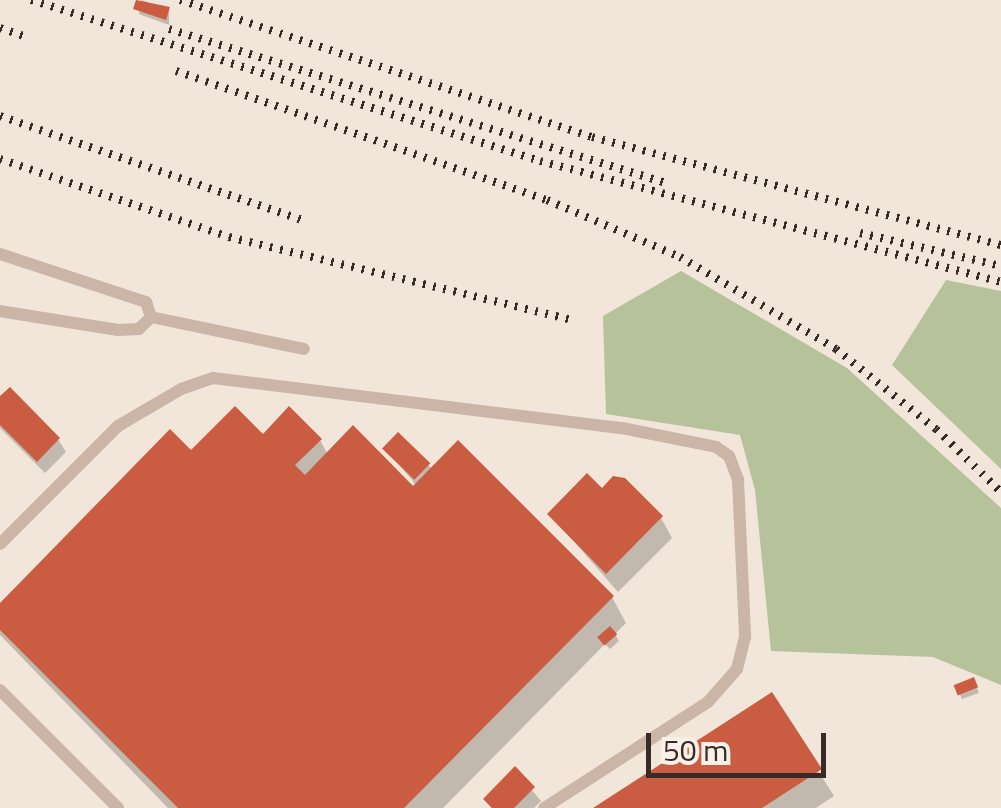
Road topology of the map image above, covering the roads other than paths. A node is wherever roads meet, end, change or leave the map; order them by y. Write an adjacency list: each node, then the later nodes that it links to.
1 (0, 254): 3 (lane)
2 (0, 311): 3 (lane)
3 (151, 316): 4 (lane)
4 (304, 348)
5 (0, 544): 8 (lane)
6 (0, 690): 7 (lane)
7 (118, 808)
8 (544, 808)

